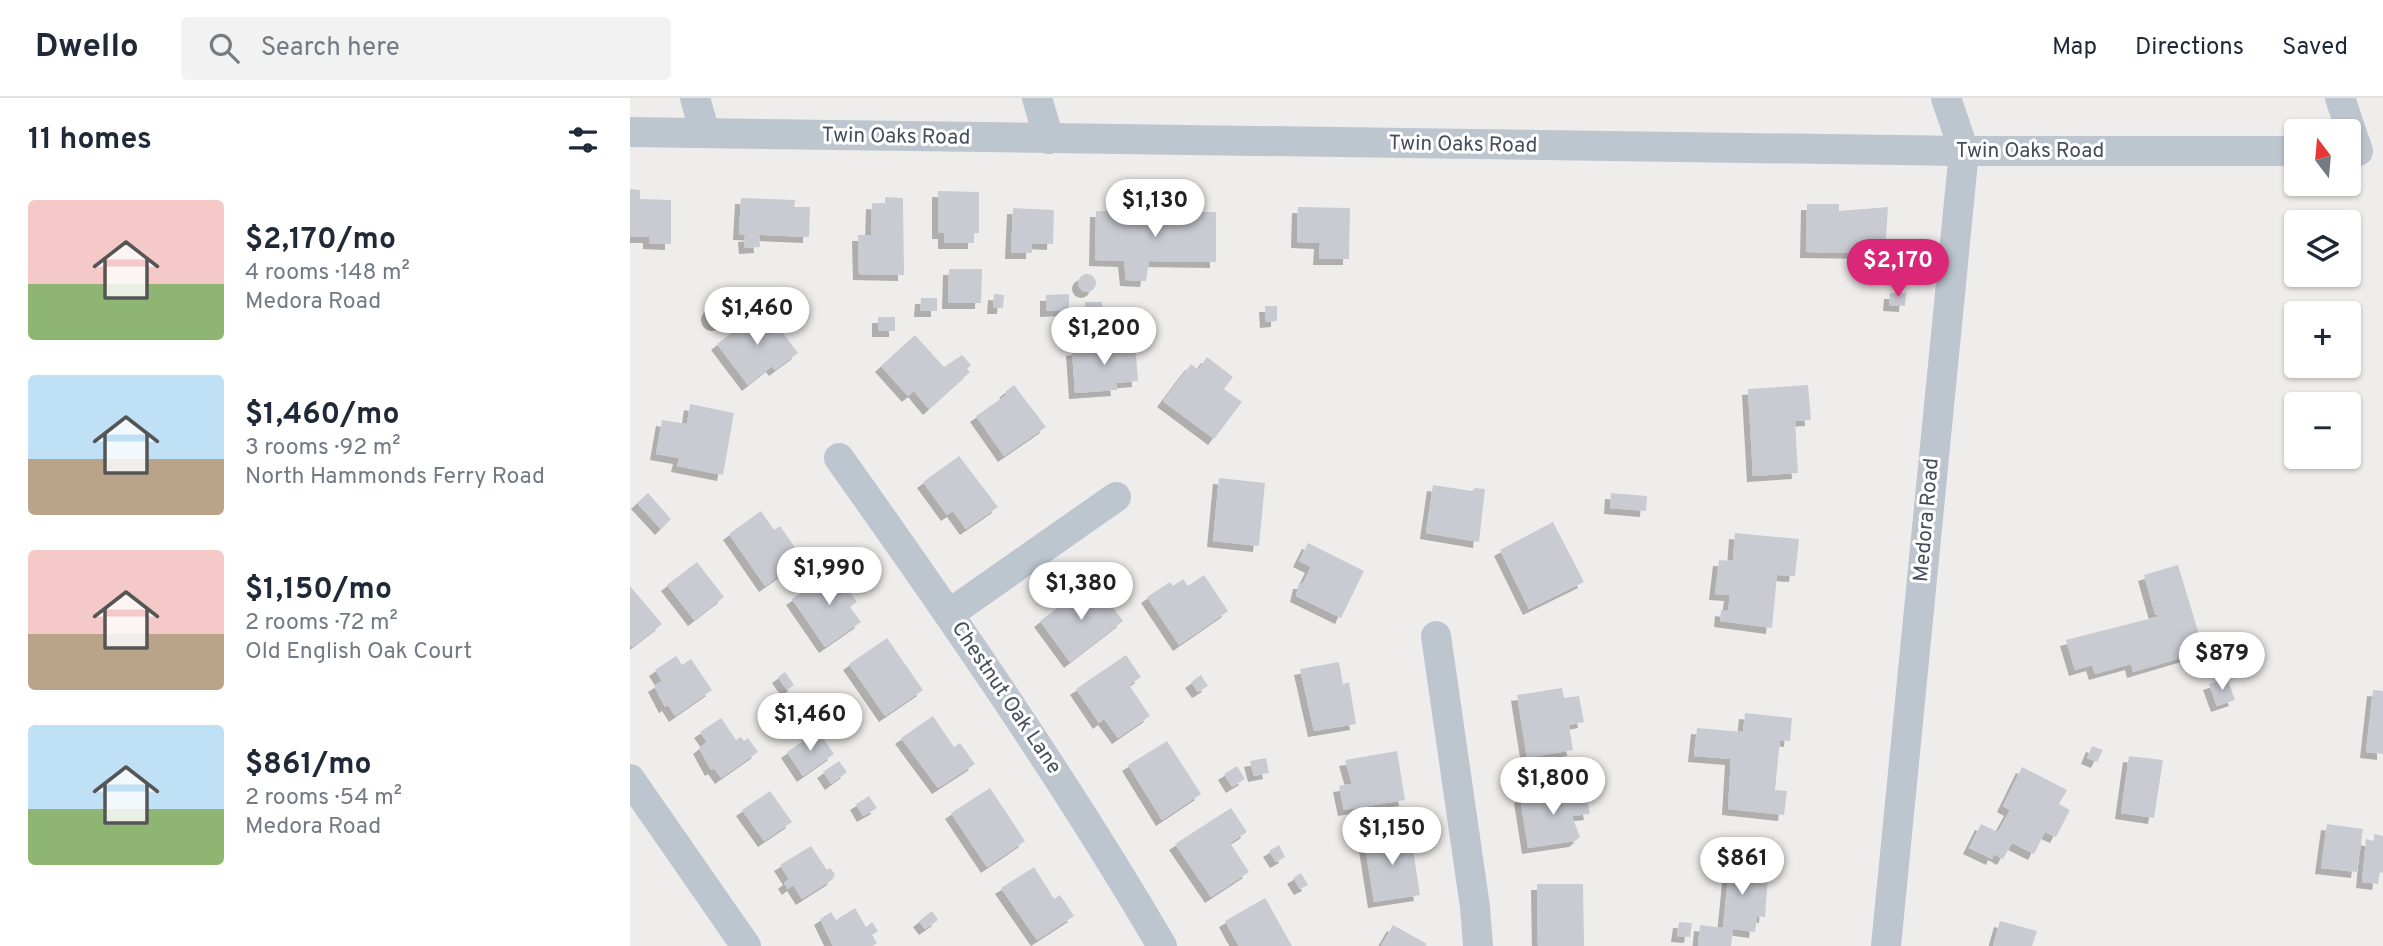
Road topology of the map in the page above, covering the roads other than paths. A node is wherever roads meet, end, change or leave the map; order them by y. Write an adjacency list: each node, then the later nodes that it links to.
1 (695, 98): 6 (street)
2 (1037, 98): 7 (street)
3 (1946, 98): 8 (street, Medora Road)
4 (2340, 98): 10 (street)
5 (630, 132): 6 (street, Twin Oaks Road)
6 (705, 133): 7 (street, Twin Oaks Road)
7 (1049, 139): 8 (street, Twin Oaks Road)
8 (1964, 151): 9 (street, Twin Oaks Road); 19 (street, Medora Road)
9 (2284, 151)
10 (2363, 151)
11 (839, 458): 13 (street, Chestnut Oak Lane)
12 (1116, 497): 13 (street)
13 (949, 614): 17 (street, Chestnut Oak Lane)
14 (1436, 636): 18 (street)
15 (630, 779): 16 (street)
16 (746, 946)
17 (1162, 946)
18 (1478, 946)
19 (1886, 946)

